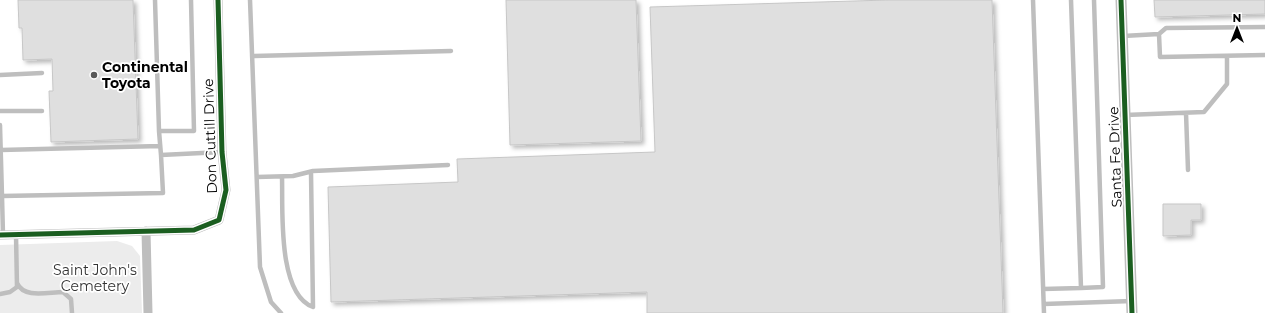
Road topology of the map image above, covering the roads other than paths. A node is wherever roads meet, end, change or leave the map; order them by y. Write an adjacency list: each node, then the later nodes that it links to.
1 (156, 0): 23 (lane)
2 (191, 0): 23 (lane)
3 (218, 0): 26 (street, Don Cuttill Drive)
4 (250, 0): 14 (lane)
5 (1033, 0): 39 (lane)
6 (1071, 0): 38 (lane)
7 (1094, 0): 38 (lane)
8 (1121, 0): 11 (street, Santa Fe Drive)
9 (1265, 26): 10 (lane)
10 (1159, 34): 11 (lane); 15 (lane)
11 (1123, 36): 21 (street, Santa Fe Drive)
12 (451, 51): 14 (lane)
13 (1265, 55): 15 (lane)
14 (252, 56): 32 (lane)
15 (1227, 56): 20 (lane)
16 (42, 73): 17 (lane)
17 (0, 75)
18 (0, 111): 19 (lane)
19 (42, 111)
20 (1186, 113): 21 (lane); 29 (lane)
21 (1125, 115): 41 (street, Santa Fe Drive)
22 (0, 125): 25 (lane)
23 (160, 132): 24 (lane)
24 (160, 146): 25 (lane); 27 (lane)
25 (1, 150): 33 (lane)
26 (222, 152): 27 (lane); 34 (street, Don Cuttill Drive)
27 (161, 155): 33 (lane)
28 (448, 165): 30 (lane)
29 (1188, 170)
30 (311, 172): 31 (lane); 31 (lane)
31 (282, 176): 32 (lane)
32 (257, 177): 45 (lane)
33 (1, 196): 35 (lane)
34 (146, 231): 36 (street); 44 (street)
35 (2, 235): 36 (street)
36 (16, 235): 37 (lane)
37 (17, 283): 40 (lane); 43 (lane)
38 (1081, 288): 39 (lane)
39 (1043, 289): 42 (lane)
40 (0, 294)
41 (1132, 301): 42 (lane); 47 (street, Santa Fe Drive)
42 (1044, 304): 46 (lane)
43 (72, 313)
44 (148, 313)
45 (281, 313)
46 (1044, 313)
47 (1132, 313)

